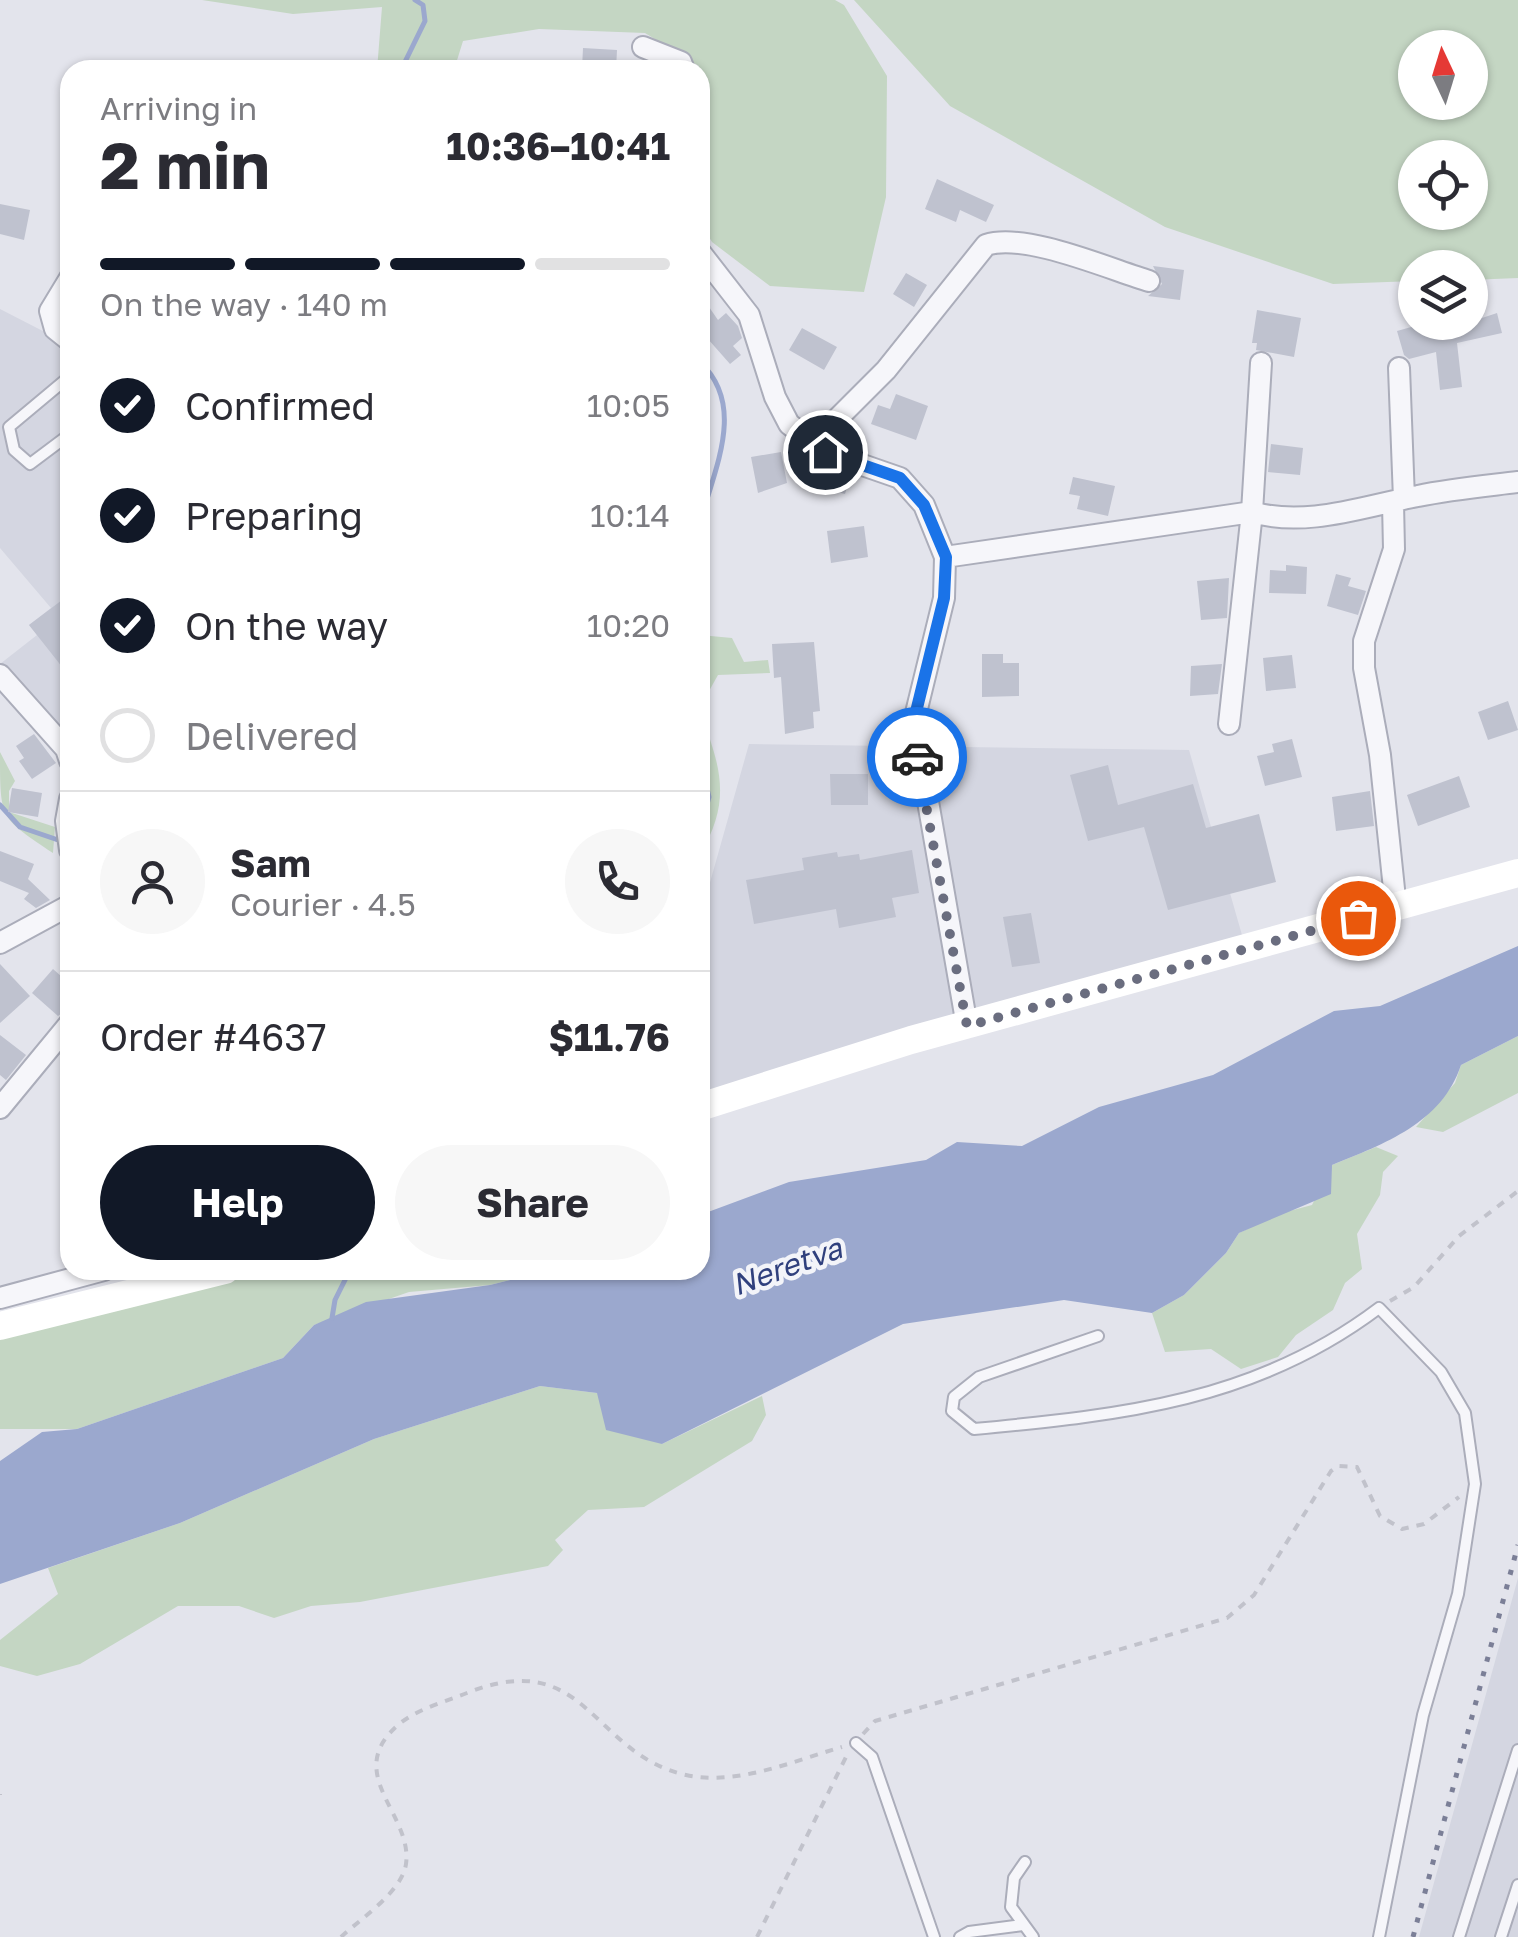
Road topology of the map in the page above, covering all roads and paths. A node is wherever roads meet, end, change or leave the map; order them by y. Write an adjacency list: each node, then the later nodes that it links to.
1 (643, 48): 2 (street)
2 (676, 60)
3 (710, 265): 11 (street)
4 (1149, 281): 11 (street)
5 (60, 294): 6 (street)
6 (60, 332)
7 (1260, 363): 14 (street)
8 (1399, 368): 13 (street)
9 (60, 384): 10 (lane)
10 (60, 442)
11 (812, 444): 15 (street)
12 (1518, 482): 13 (street)
13 (1398, 501): 14 (street); 20 (street)
14 (1252, 512): 15 (street); 17 (street)
15 (946, 557): 23 (street)
16 (0, 674): 18 (street)
17 (1229, 724)
18 (60, 742)
19 (1518, 873): 20 (street)
20 (1396, 908): 23 (street)
21 (60, 910): 22 (street)
22 (0, 942)
23 (967, 1026): 25 (street)
24 (60, 1035): 26 (street)
25 (710, 1104)
26 (0, 1108)
27 (1518, 1191): 31 (path)
28 (67, 1280): 30 (street)
29 (185, 1280): 32 (street)
30 (0, 1298)
31 (1379, 1308): 33 (lane); 34 (lane)
32 (0, 1326)
33 (1098, 1336)
34 (1476, 1484): 35 (path); 45 (lane)
35 (856, 1744): 40 (path); 41 (path); 42 (lane)
36 (1518, 1750): 46 (lane)
37 (1025, 1862): 39 (lane)
38 (1518, 1885): 47 (lane)
39 (1023, 1925): 43 (lane); 44 (lane)
40 (341, 1937)
41 (757, 1937)
42 (934, 1937)
43 (960, 1937)
44 (1033, 1937)
45 (1379, 1937)
46 (1459, 1937)
47 (1501, 1937)

